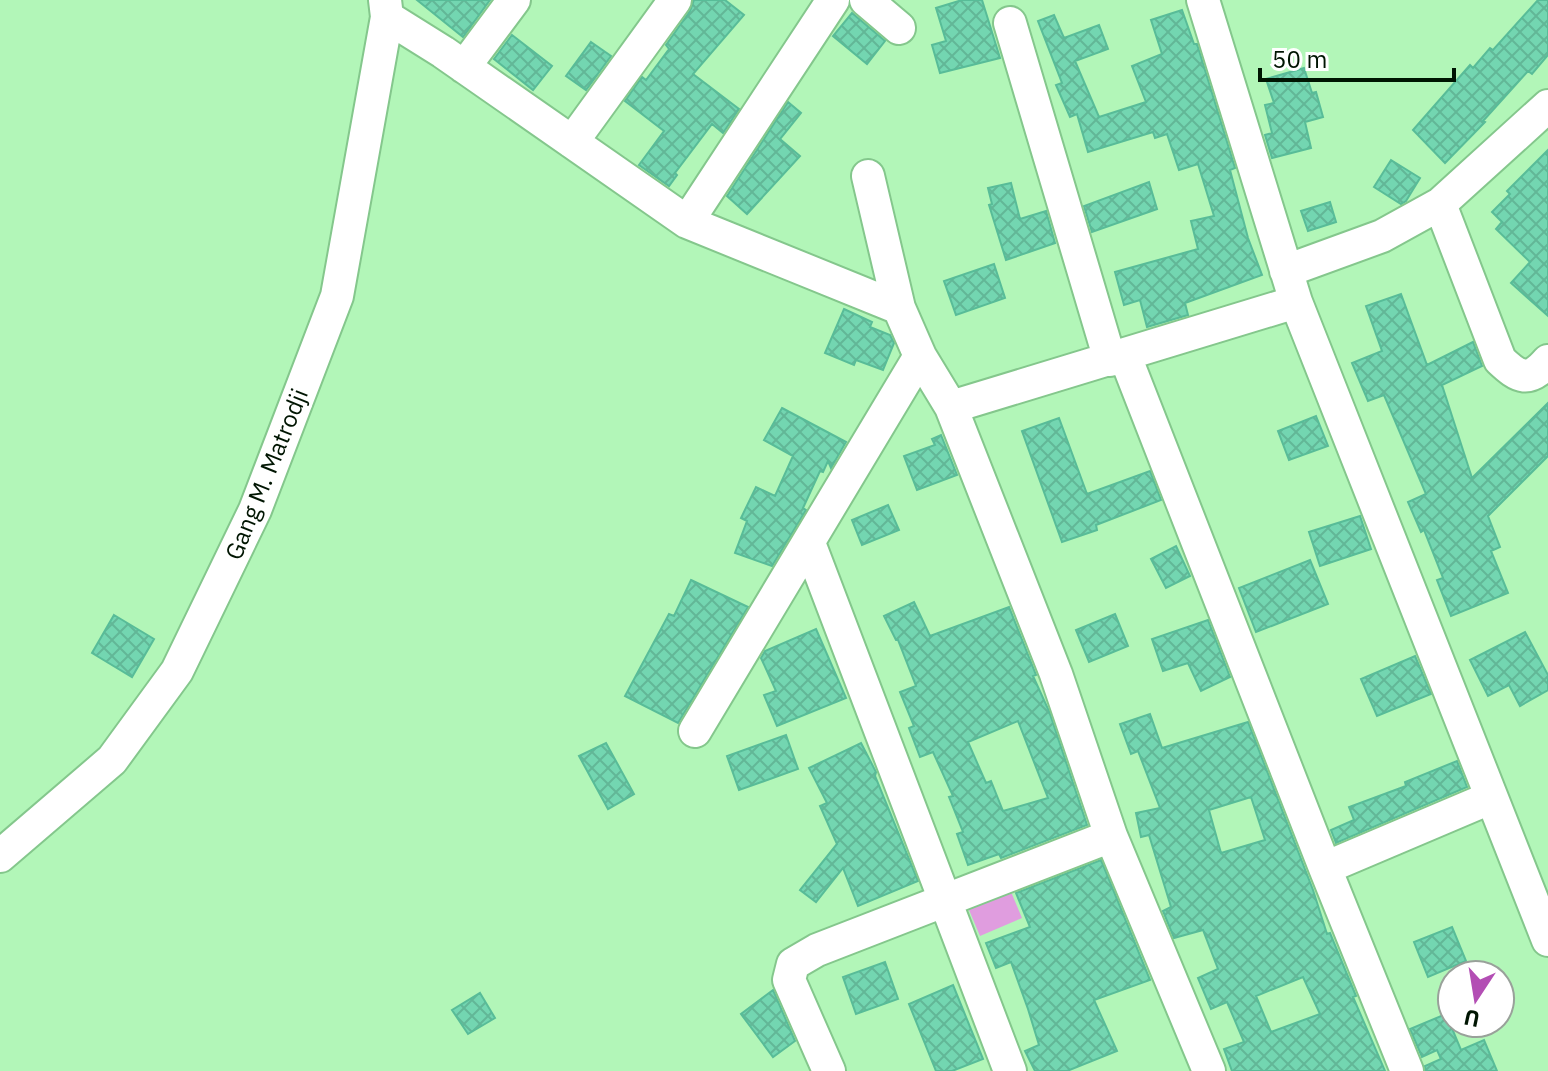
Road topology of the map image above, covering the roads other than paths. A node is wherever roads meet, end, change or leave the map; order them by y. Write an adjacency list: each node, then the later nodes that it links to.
1 (514, 0): 9 (street)
2 (675, 0): 11 (street)
3 (833, 0): 14 (street)
4 (866, 0): 8 (street)
5 (1203, 0): 15 (street)
6 (386, 8): 9 (street); 26 (street, Gang M. Matrodji)
7 (1010, 23): 19 (street)
8 (899, 28)
9 (464, 67): 11 (street)
10 (1548, 106): 13 (street)
11 (572, 142): 14 (street)
12 (868, 176): 17 (street)
13 (1440, 204): 15 (street); 20 (street)
14 (687, 222): 17 (street)
15 (1286, 271): 16 (street)
16 (1296, 302): 19 (street); 24 (street)
17 (899, 308): 18 (street)
18 (920, 356): 21 (street); 22 (street)
19 (1118, 358): 21 (street); 27 (street)
20 (1548, 361)
21 (951, 407): 25 (street)
22 (809, 543): 23 (street); 28 (street)
23 (695, 731)
24 (1490, 798): 27 (street); 29 (street)
25 (1111, 836): 28 (street); 32 (street)
26 (0, 856)
27 (1325, 868): 33 (street)
28 (944, 901): 30 (street); 31 (street)
29 (1548, 940)
30 (829, 1071)
31 (1010, 1071)
32 (1209, 1071)
33 (1407, 1071)

